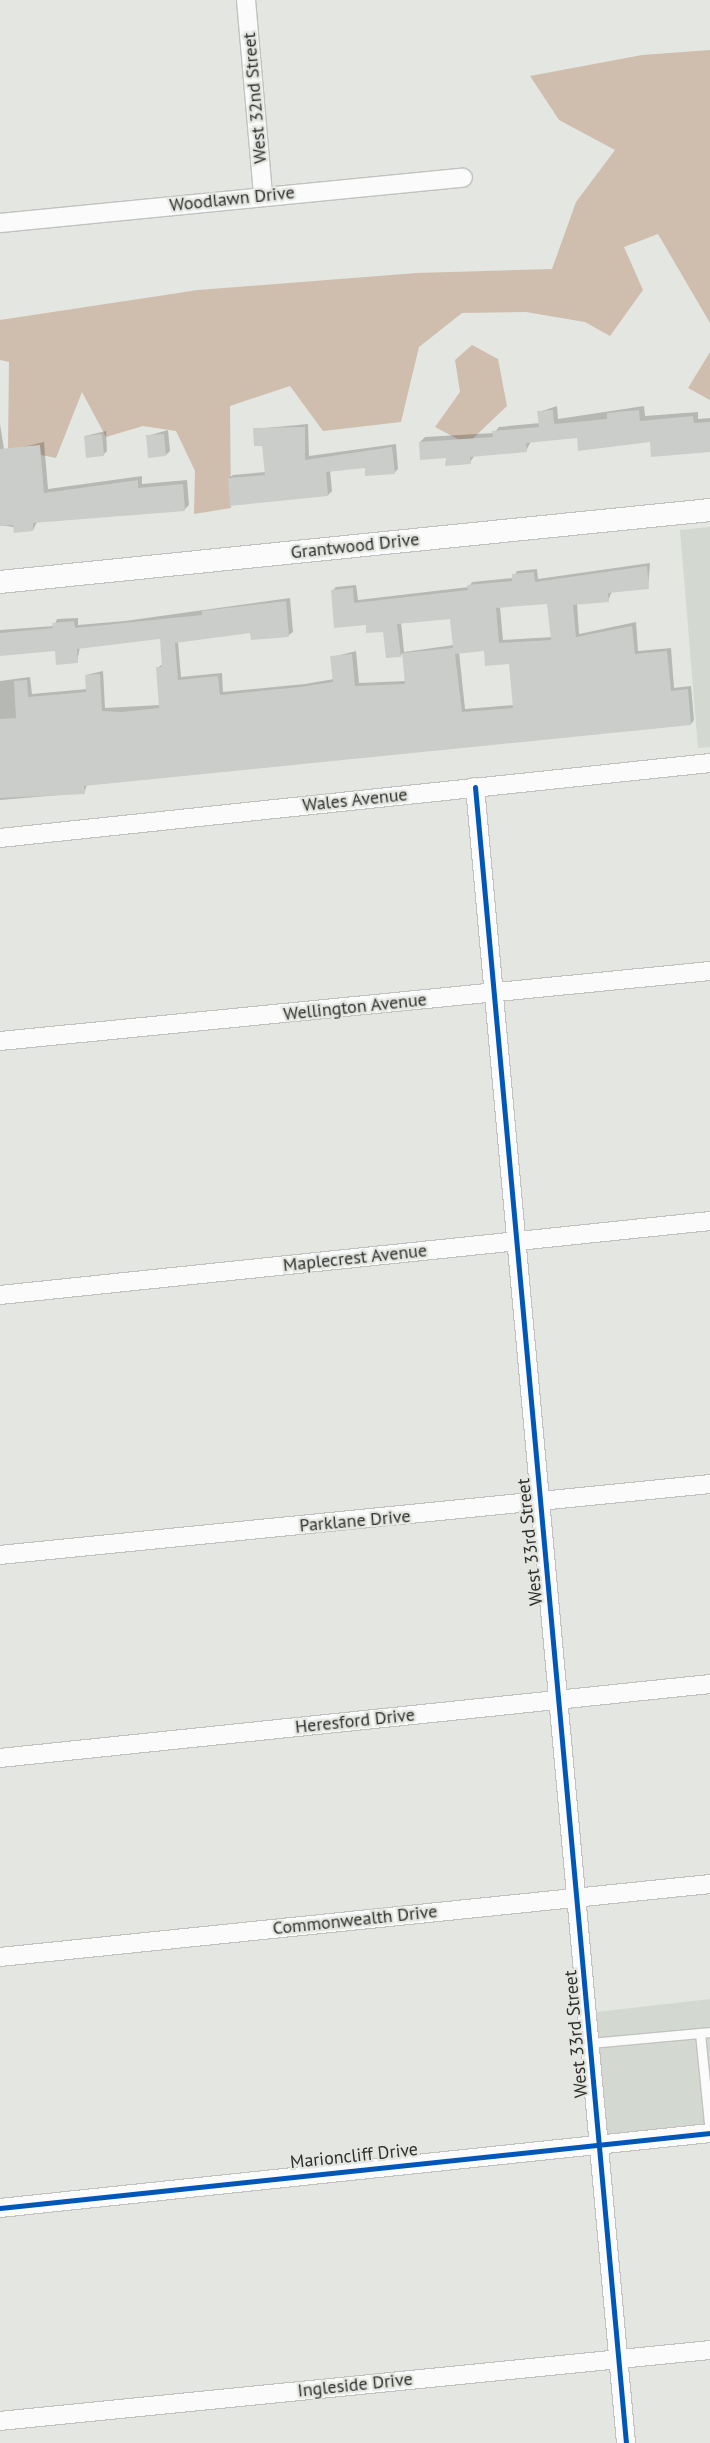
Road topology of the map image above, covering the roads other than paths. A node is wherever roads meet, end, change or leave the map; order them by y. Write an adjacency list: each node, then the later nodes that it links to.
1 (246, 0): 3 (street, West 32nd Street)
2 (463, 178): 3 (street, Woodlawn Drive)
3 (263, 196): 4 (street, Woodlawn Drive)
4 (0, 223)
5 (710, 510): 6 (street, Grantwood Drive)
6 (0, 582)
7 (710, 763): 8 (street, Wales Avenue)
8 (475, 787): 9 (street, Wales Avenue); 11 (street, West 33rd Street)
9 (0, 838)
10 (710, 971): 11 (street, Wellington Avenue)
11 (496, 993): 12 (street, Wellington Avenue); 14 (street, West 33rd Street)
12 (0, 1042)
13 (710, 1221): 14 (street, Maplecrest Avenue)
14 (518, 1240): 15 (street, Maplecrest Avenue); 17 (street, West 33rd Street)
15 (0, 1296)
16 (710, 1484): 17 (street, Parklane Drive)
17 (540, 1504): 18 (street, Parklane Drive); 20 (street, West 33rd Street)
18 (0, 1555)
19 (710, 1684): 20 (street, Heresford Drive)
20 (561, 1700): 21 (street, Heresford Drive); 23 (street, West 33rd Street)
21 (0, 1758)
22 (710, 1884): 23 (street, Commonwealth Drive)
23 (578, 1897): 24 (street, Commonwealth Drive); 27 (street, West 33rd Street)
24 (0, 1957)
25 (700, 2032): 26 (lane); 27 (lane); 28 (lane)
26 (710, 2032)
27 (590, 2043): 30 (street, West 33rd Street)
28 (707, 2079): 29 (lane)
29 (710, 2133): 30 (street, Marioncliff Drive)
30 (600, 2144): 31 (street, Marioncliff Drive); 33 (street, West 33rd Street)
31 (0, 2208)
32 (710, 2350): 33 (street, Ingleside Drive)
33 (619, 2359): 34 (street, Ingleside Drive); 35 (street, West 33rd Street)
34 (0, 2421)
35 (626, 2443)

